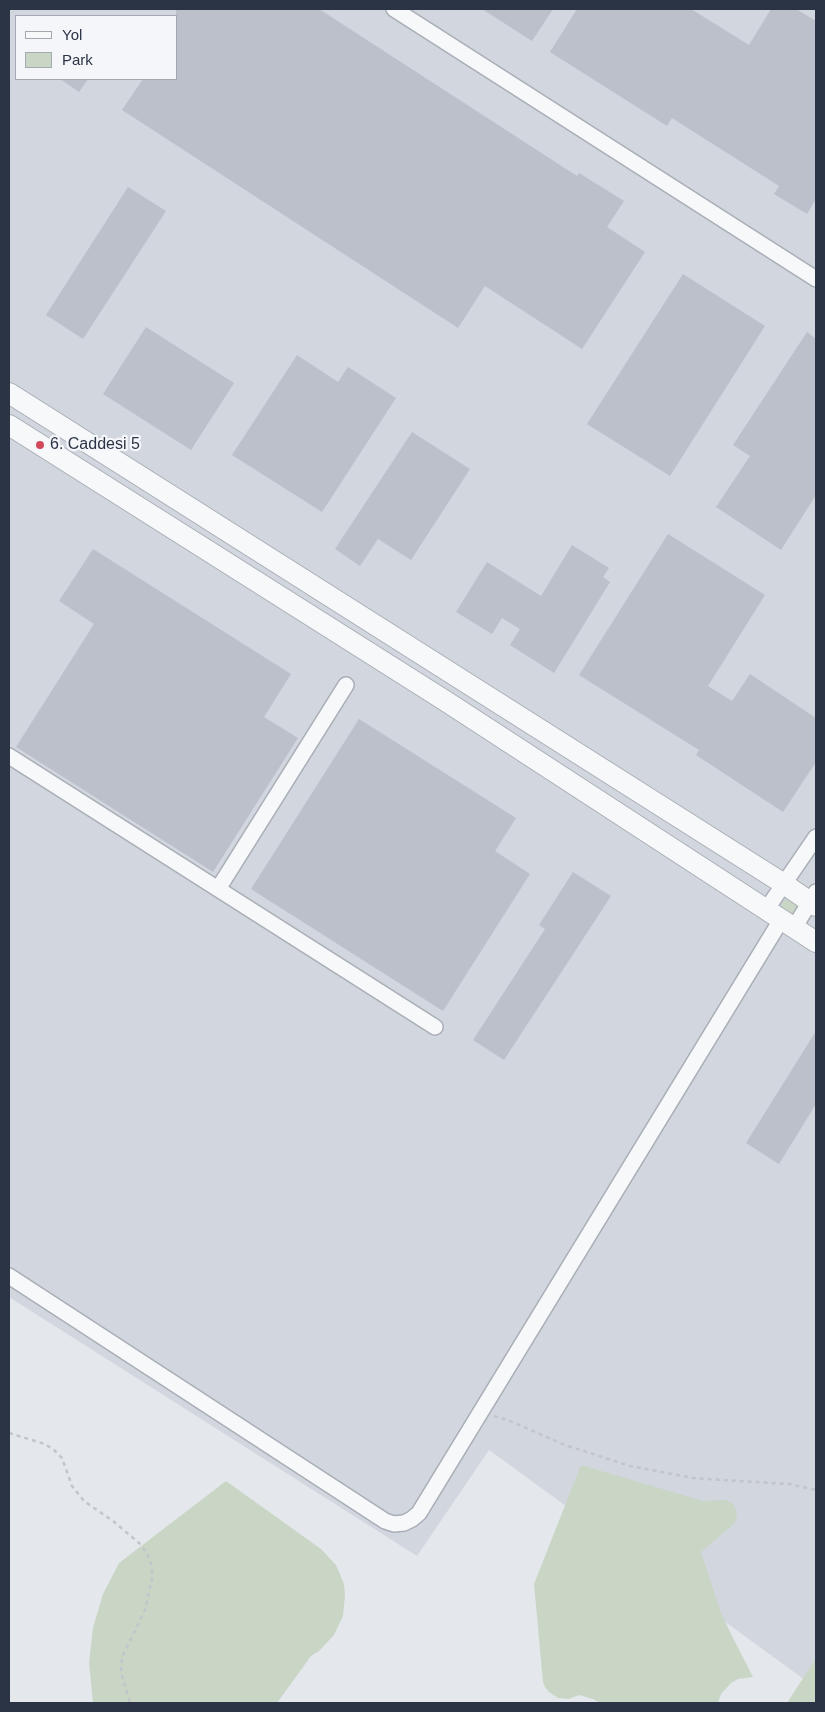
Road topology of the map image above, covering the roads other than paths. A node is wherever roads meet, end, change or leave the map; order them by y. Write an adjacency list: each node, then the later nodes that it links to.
1 (394, 9): 2 (street)
2 (816, 279)
3 (9, 393): 5 (street)
4 (9, 425): 7 (street)
5 (458, 677): 7 (street); 10 (street)
6 (346, 685): 11 (street)
7 (444, 700): 13 (street)
8 (9, 756): 11 (street)
9 (816, 836): 10 (street)
10 (784, 884): 12 (street); 13 (street)
11 (218, 889): 15 (street)
12 (814, 900): 13 (street)
13 (780, 919): 14 (street); 16 (street)
14 (816, 942)
15 (435, 1027)
16 (9, 1276)

